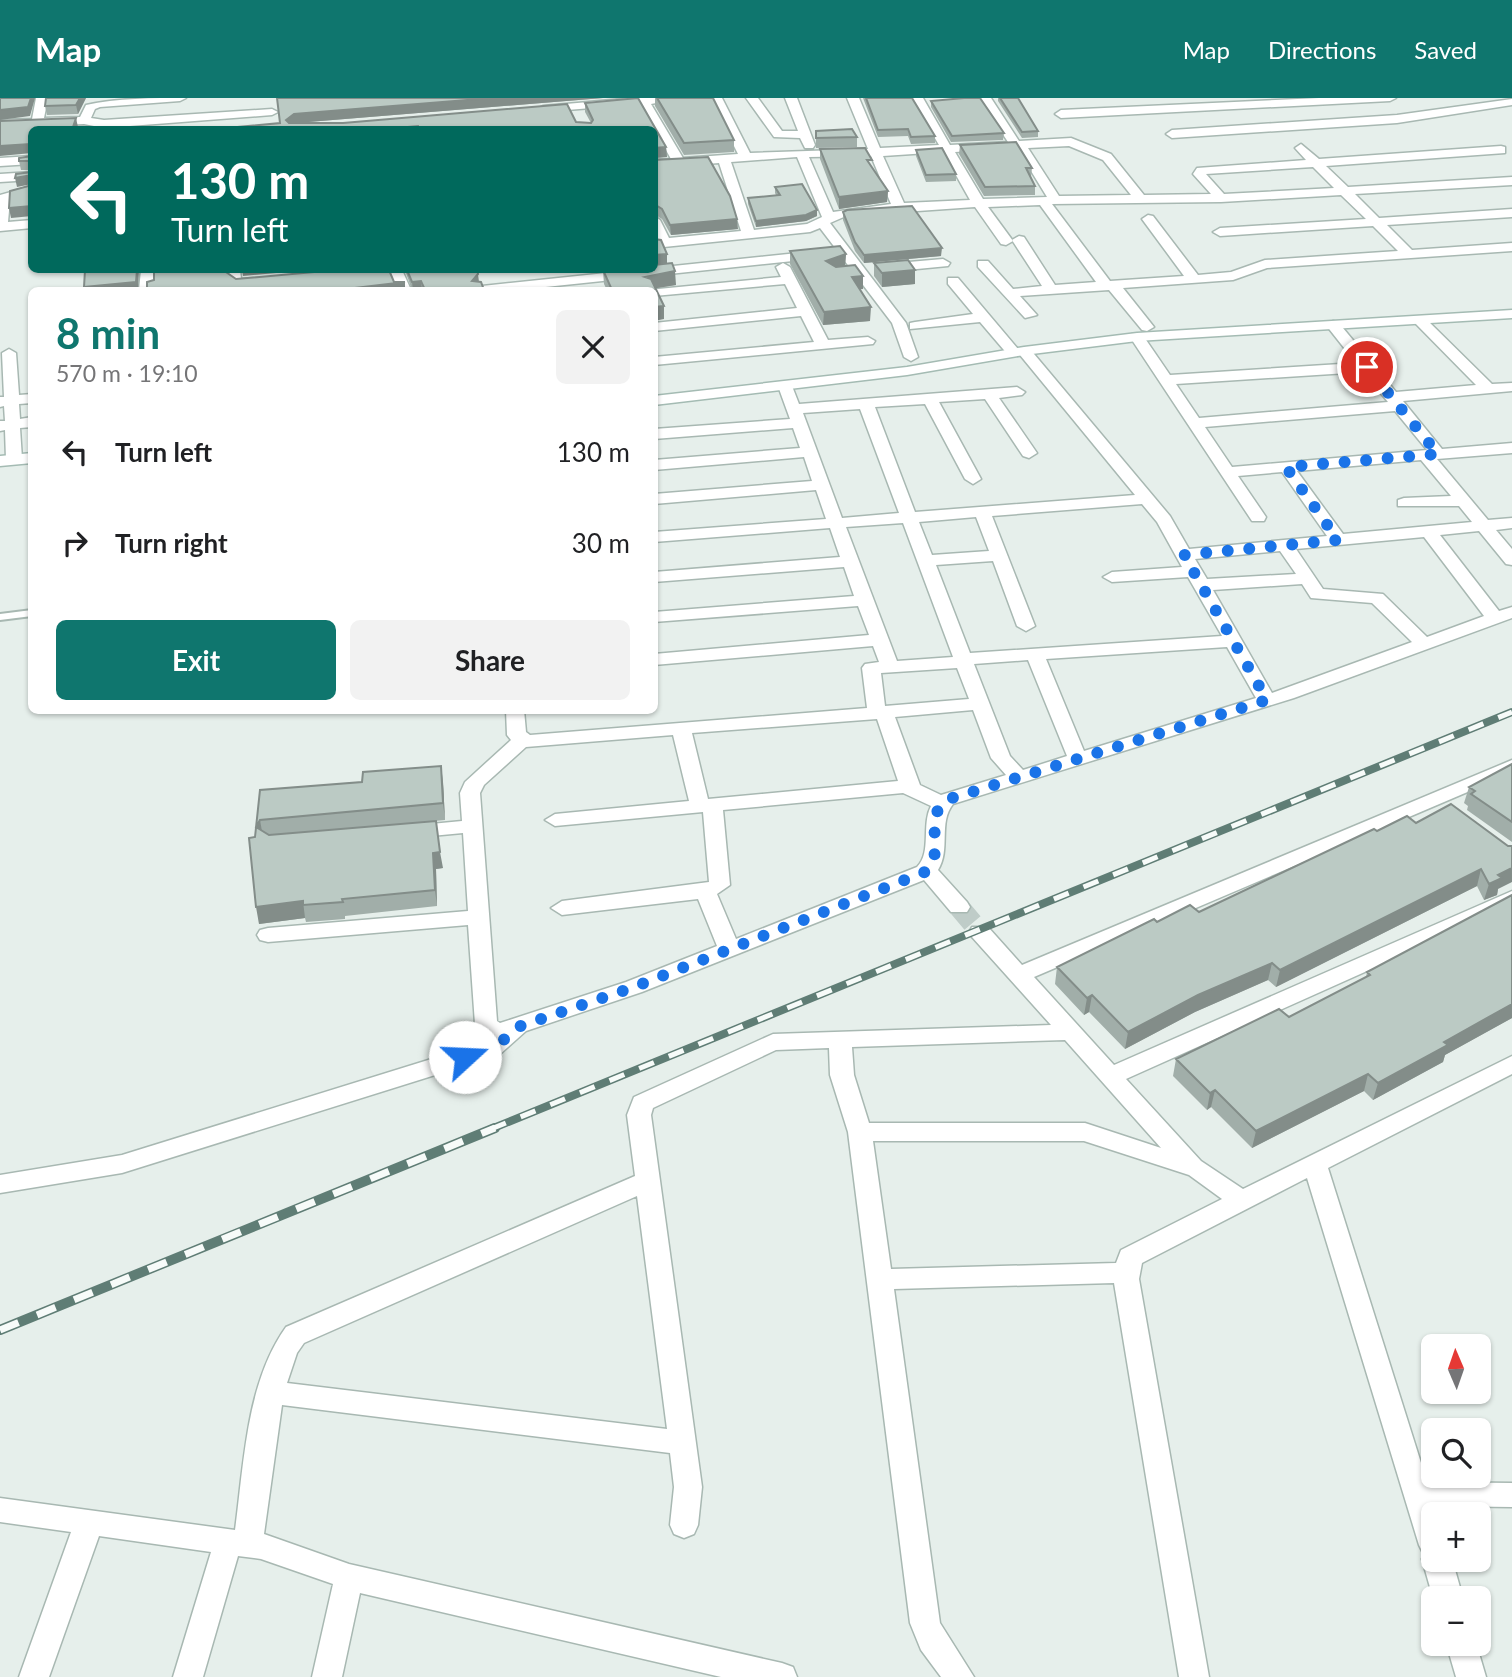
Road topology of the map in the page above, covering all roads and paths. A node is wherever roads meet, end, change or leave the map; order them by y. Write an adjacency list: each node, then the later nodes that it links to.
1 (43, 98): 19 (street)
2 (180, 98): 18 (street)
3 (272, 98): 17 (street)
4 (676, 98): 12 (street)
5 (716, 98): 32 (street)
6 (752, 98): 24 (street)
7 (791, 98): 24 (street)
8 (853, 98): 30 (street)
9 (917, 98): 27 (street)
10 (985, 98): 25 (street)
11 (1390, 98): 15 (street)
12 (643, 99): 13 (street); 36 (street)
13 (587, 102): 16 (street)
14 (1512, 102): 22 (street)
15 (1270, 104): 22 (street); 26 (street)
16 (532, 106)
17 (272, 112): 18 (street); 21 (street)
18 (84, 120): 19 (street)
19 (37, 122): 20 (street)
20 (0, 124)
21 (273, 126)
22 (1293, 126): 23 (street)
23 (1172, 134)
24 (805, 135): 31 (street)
25 (1017, 144): 26 (street); 27 (street); 47 (street)
26 (1083, 145): 48 (street)
27 (944, 147): 30 (street); 49 (street)
28 (1301, 148): 37 (street)
29 (1501, 150): 37 (street)
30 (874, 152): 31 (street); 50 (street)
31 (807, 153): 32 (street); 53 (street)
32 (746, 157): 33 (street)
33 (724, 159): 36 (street); 58 (street)
34 (28, 160): 35 (street)
35 (0, 162)
36 (679, 162): 38 (street)
37 (1317, 162): 44 (street); 46 (street)
38 (658, 164)
39 (28, 176): 40 (street)
40 (18, 177): 41 (street); 45 (street)
41 (0, 178)
42 (1512, 181): 44 (street)
43 (28, 191): 45 (street)
44 (1346, 191): 46 (street); 54 (street)
45 (14, 193): 56 (street)
46 (1221, 198): 48 (street)
47 (1041, 199): 48 (street); 49 (street); 75 (street)
48 (1141, 200)
49 (978, 202): 50 (street); 77 (street)
50 (899, 207): 53 (street)
51 (1512, 213): 54 (street)
52 (1148, 219): 70 (street)
53 (826, 220): 58 (street); 61 (street)
54 (1377, 222): 57 (street); 62 (street)
55 (28, 224): 56 (street)
56 (1, 227)
57 (1220, 232)
58 (749, 235): 59 (street)
59 (660, 243)
60 (1512, 247): 62 (street)
61 (845, 252): 63 (street); 66 (street)
62 (1409, 254): 70 (street)
63 (779, 259): 67 (street); 72 (street)
64 (943, 263): 66 (street)
65 (983, 264): 79 (street)
66 (853, 271): 94 (street)
67 (658, 272)
68 (648, 273): 69 (street)
69 (592, 279): 76 (street)
70 (1194, 279): 75 (street)
71 (271, 280): 73 (street)
72 (789, 280): 78 (street); 81 (street)
73 (235, 281)
74 (953, 281): 84 (street)
75 (1110, 286): 77 (street); 89 (street)
76 (551, 287)
77 (1051, 290): 79 (street)
78 (658, 292)
79 (1009, 293): 83 (street)
80 (1512, 304): 89 (street)
81 (804, 311): 88 (street); 91 (street)
82 (1512, 314): 85 (street)
83 (1030, 315)
84 (983, 317): 87 (street); 92 (street)
85 (1420, 321): 86 (street); 102 (street)
86 (1333, 325): 89 (street); 96 (street)
87 (915, 326)
88 (658, 327)
89 (1142, 332): 92 (street); 98 (street)
90 (868, 341): 91 (street)
91 (823, 345): 95 (street)
92 (1015, 349): 94 (street); 99 (street); 130 (street)
93 (9, 353): 97 (street)
94 (911, 357): 101 (street)
95 (658, 361)
96 (1367, 367): 98 (street); 109 (street)
97 (5, 377): 107 (street)
98 (1166, 380): 113 (street)
99 (785, 386): 108 (street); 111 (street)
100 (1512, 387): 102 (street)
101 (658, 389)
102 (1488, 389): 109 (street)
103 (1017, 392): 104 (street)
104 (989, 394): 106 (street); 118 (street)
105 (28, 398): 107 (street)
106 (930, 399): 110 (street); 127 (street)
107 (6, 401): 114 (street)
108 (658, 401)
109 (1395, 401): 113 (street); 119 (street)
110 (866, 404): 111 (street); 134 (street)
111 (798, 416): 115 (street); 117 (street)
112 (28, 422): 114 (street)
113 (1194, 423): 125 (street)
114 (6, 425): 121 (street)
115 (658, 434)
116 (1512, 448): 119 (street)
117 (811, 452): 122 (street); 128 (street)
118 (1029, 453)
119 (1431, 455): 123 (street); 131 (street)
120 (28, 458): 121 (street)
121 (7, 460)
122 (658, 465)
123 (1286, 467): 125 (street); 141 (street)
124 (28, 472): 126 (street)
125 (1227, 472): 135 (street)
126 (0, 475)
127 (973, 479)
128 (823, 485): 129 (street); 136 (street)
129 (658, 499)
130 (1147, 499): 133 (street); 143 (street)
131 (1462, 501): 132 (street); 138 (street)
132 (1404, 503)
133 (982, 512): 134 (street); 144 (street)
134 (911, 517): 136 (street); 146 (street)
135 (1258, 517)
136 (837, 523): 140 (street); 147 (street)
137 (1512, 523): 138 (street)
138 (1482, 526): 139 (street); 145 (street)
139 (1427, 531): 141 (street); 154 (street)
140 (658, 537)
141 (1338, 540): 142 (street)
142 (1284, 545): 143 (street); 151 (street)
143 (1184, 555): 150 (street)
144 (998, 556): 146 (street); 157 (street)
145 (1512, 559)
146 (927, 560): 163 (street)
147 (850, 561): 148 (street); 152 (street)
148 (658, 576)
149 (1112, 577): 150 (street)
150 (1197, 578): 151 (street); 159 (street)
151 (1306, 579): 160 (street)
152 (864, 600): 156 (street); 158 (street)
153 (28, 614): 155 (lane)
154 (1504, 615): 160 (street)
155 (0, 617)
156 (658, 617)
157 (1026, 626)
158 (879, 640): 162 (street); 164 (street)
159 (1233, 641): 161 (street); 165 (street)
160 (1424, 644): 165 (street)
161 (1035, 654): 163 (street); 171 (street)
162 (658, 660)
163 (964, 660): 164 (street); 166 (street)
164 (889, 665): 167 (street)
165 (1267, 700): 171 (street)
166 (981, 704): 167 (street); 173 (street)
167 (880, 712): 169 (street); 174 (street)
168 (515, 714): 170 (street)
169 (681, 728): 170 (street); 177 (street)
170 (522, 740): 180 (street)
171 (1078, 759): 173 (street)
172 (1512, 766): 175 (street)
173 (1019, 777): 176 (street)
174 (909, 786): 176 (street); 177 (street)
175 (1433, 799): 178 (street); 191 (street)
176 (942, 803): 182 (street)
177 (706, 805): 179 (street); 183 (street)
178 (1456, 815)
179 (555, 820)
180 (472, 827): 181 (street); 187 (street)
181 (392, 833)
182 (927, 870): 185 (street); 190 (street)
183 (705, 891): 186 (street); 190 (street)
184 (1512, 898): 196 (street)
185 (959, 907)
186 (562, 908)
187 (479, 917): 189 (street); 192 (street)
188 (980, 932): 191 (street)
189 (268, 934)
190 (729, 949): 192 (street)
191 (1019, 975): 193 (street)
192 (518, 1027): 201 (street)
193 (1070, 1032): 194 (street); 196 (street)
194 (840, 1039): 197 (street); 200 (street)
195 (1512, 1064): 198 (street)
196 (1111, 1076): 199 (street)
197 (860, 1132): 199 (street); 204 (street)
198 (1314, 1162): 202 (street); 207 (street)
199 (1193, 1166): 202 (street)
200 (648, 1181): 205 (street); 206 (street)
201 (0, 1184)
202 (1240, 1199): 203 (street)
203 (1126, 1273): 204 (street); 221 (street)
204 (879, 1279): 220 (street)
205 (271, 1392): 206 (street); 213 (street)
206 (683, 1443): 212 (street)
207 (1419, 1494): 208 (street); 209 (street)
208 (1512, 1495)
209 (1421, 1502)
210 (0, 1510): 211 (street)
211 (89, 1523): 213 (street); 216 (street)
212 (684, 1525)
213 (238, 1543): 214 (street); 217 (street)
214 (349, 1577): 218 (street); 219 (street)
215 (1465, 1656): 222 (street)
216 (34, 1677)
217 (188, 1677)
218 (327, 1677)
219 (782, 1677)
220 (959, 1677)
221 (1194, 1677)
222 (1471, 1677)

